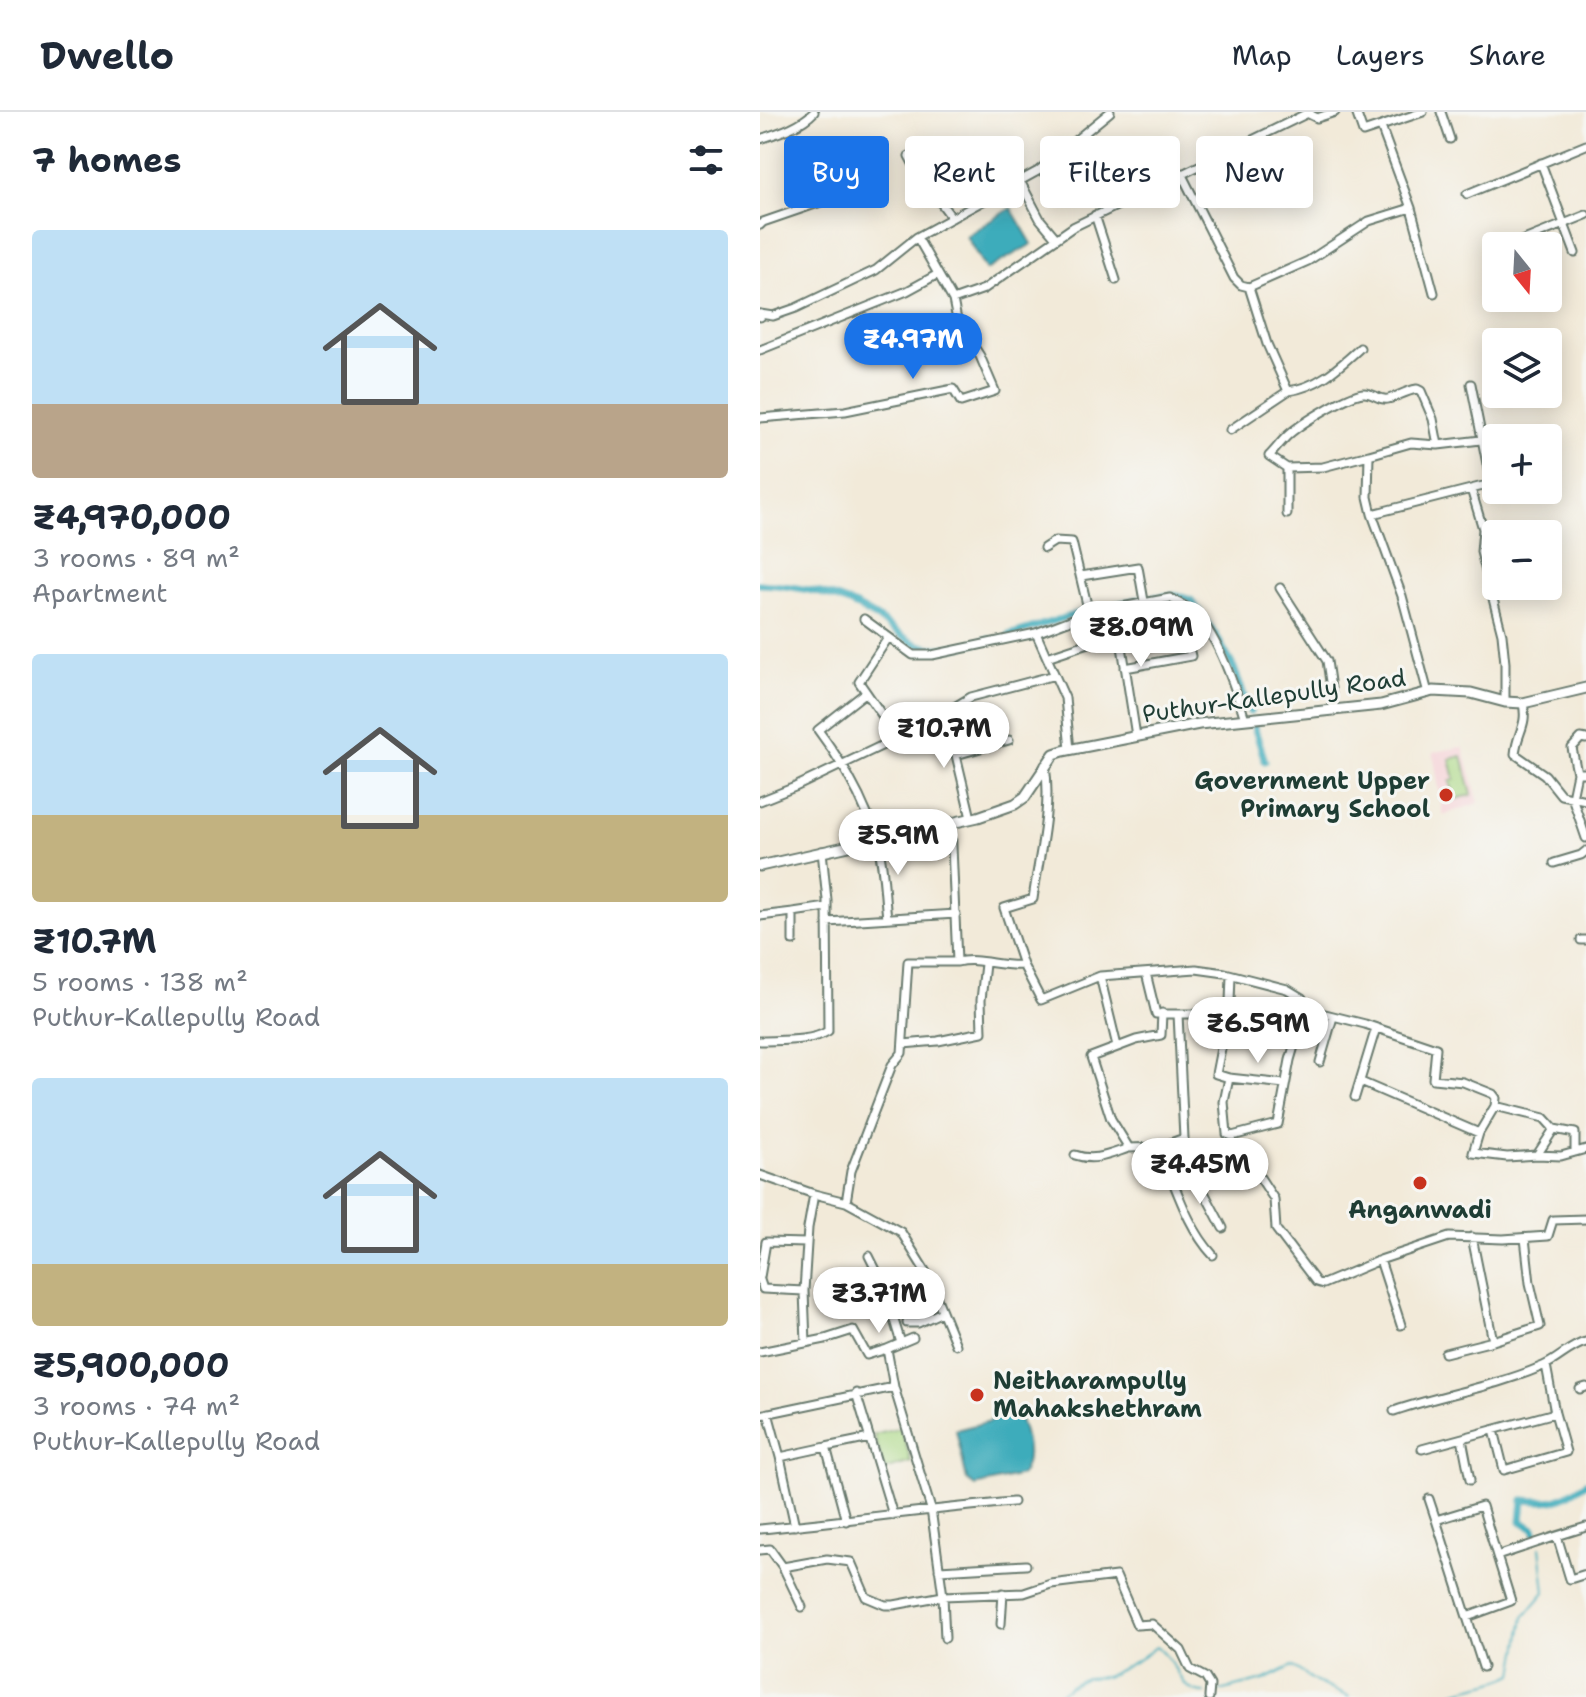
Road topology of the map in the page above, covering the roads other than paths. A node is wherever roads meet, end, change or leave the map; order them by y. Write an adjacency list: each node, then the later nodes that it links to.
1 (814, 112): 9 (street)
2 (1110, 112): 14 (street)
3 (1335, 112): 7 (street)
4 (1356, 112): 8 (street)
5 (1423, 112): 8 (street)
6 (1441, 112): 10 (street)
7 (1310, 113): 13 (street)
8 (1381, 127): 20 (street)
9 (760, 139)
10 (1450, 139)
11 (1586, 145): 12 (street)
12 (1541, 163): 16 (street); 24 (street)
13 (1181, 173): 21 (street); 32 (street)
14 (1024, 179)
15 (1024, 189): 28 (street)
16 (1467, 194)
17 (808, 208): 25 (street)
18 (945, 208): 23 (street)
19 (970, 208): 23 (street)
20 (1411, 208): 32 (street); 33 (street)
21 (1095, 215): 28 (street); 31 (street)
22 (1586, 215): 24 (street)
23 (952, 218): 27 (street)
24 (1564, 224): 26 (street); 29 (street)
25 (760, 225)
26 (1548, 232)
27 (917, 237): 30 (street); 35 (street)
28 (1056, 238): 34 (street)
29 (1575, 253)
30 (938, 274): 34 (street); 37 (street)
31 (1116, 280)
32 (1249, 287): 39 (street)
33 (1434, 293)
34 (953, 300): 40 (street)
35 (760, 315)
36 (1360, 348): 39 (street)
37 (760, 350)
38 (1471, 384): 42 (street)
39 (1288, 391): 41 (street)
40 (760, 418)
41 (1230, 430)
42 (1481, 440): 43 (street); 44 (street)
43 (1482, 443)
44 (1438, 445): 45 (street); 46 (street)
45 (1369, 455): 46 (street); 50 (street)
46 (1287, 468): 49 (street)
47 (1482, 486): 48 (street)
48 (1471, 489): 50 (street); 66 (street)
49 (1287, 514)
50 (1372, 514): 65 (street)
51 (1044, 548): 52 (street)
52 (1081, 576): 54 (street); 55 (street)
53 (1280, 588): 68 (street)
54 (1144, 601): 55 (street); 70 (street)
55 (1089, 613): 57 (street)
56 (864, 619): 58 (street)
57 (1036, 633): 58 (street); 60 (street)
58 (888, 638): 64 (street)
59 (1121, 640): 60 (street); 61 (street); 61 (street)
60 (1047, 657): 62 (street)
61 (1125, 668): 71 (street)
62 (1055, 675): 69 (street); 75 (street)
63 (1586, 688): 67 (main road, Puthur-Kallepully Road)
64 (865, 693): 72 (street); 77 (street)
65 (1428, 693): 66 (main road, Puthur-Kallepully Road); 68 (main road, Puthur-Kallepully Road)
66 (1505, 702): 67 (main road, Puthur-Kallepully Road)
67 (1523, 703): 81 (street)
68 (1334, 709): 70 (main road, Puthur-Kallepully Road)
69 (943, 714): 72 (street); 76 (street)
70 (1245, 719): 71 (main road, Puthur-Kallepully Road)
71 (1136, 736): 75 (main road, Puthur-Kallepully Road)
72 (898, 738): 77 (street)
73 (1586, 739): 79 (street)
74 (1009, 740): 76 (street)
75 (1070, 750): 78 (main road, Puthur-Kallepully Road)
76 (956, 755): 84 (street)
77 (843, 762): 83 (street); 87 (street)
78 (1045, 765): 84 (main road, Puthur-Kallepully Road); 101 (street)
79 (1577, 773): 80 (street); 81 (street)
80 (1586, 773)
81 (1572, 797): 82 (street); 86 (street)
82 (1586, 800)
83 (760, 801)
84 (971, 818): 85 (main road, Puthur-Kallepully Road)
85 (951, 823): 87 (main road, Puthur-Kallepully Road); 94 (street)
86 (1586, 838)
87 (877, 840): 88 (main road, Puthur-Kallepully Road); 96 (street)
88 (822, 851): 91 (main road, Puthur-Kallepully Road); 92 (street)
89 (1586, 851): 90 (street)
90 (1554, 863)
91 (760, 866)
92 (827, 907): 93 (street); 97 (street)
93 (793, 912): 95 (street); 98 (street)
94 (956, 914): 96 (street); 99 (street)
95 (760, 916)
96 (887, 918): 97 (street)
97 (827, 922): 111 (street)
98 (793, 941)
99 (957, 962): 100 (street); 112 (street)
100 (985, 964): 101 (street); 112 (street)
101 (1023, 965): 104 (street)
102 (1146, 973): 103 (street); 104 (street); 106 (street)
103 (1231, 975): 105 (street); 108 (street)
104 (1100, 976): 113 (street)
105 (1305, 1009): 109 (street); 117 (street)
106 (1162, 1014): 107 (street); 113 (street)
107 (1178, 1014): 108 (street); 122 (street)
108 (1228, 1014): 115 (street)
109 (1333, 1017): 110 (street); 114 (street)
110 (1376, 1028): 116 (street); 119 (street)
111 (760, 1041)
112 (903, 1044): 132 (street)
113 (1117, 1046): 123 (street)
114 (1320, 1062)
115 (1229, 1078): 117 (street); 117 (street)
116 (1361, 1082): 118 (street); 121 (street)
117 (1285, 1084)
118 (1355, 1097)
119 (1495, 1106): 120 (street); 121 (street)
120 (1554, 1129): 125 (street); 127 (street)
121 (1479, 1133): 127 (street)
122 (1160, 1147): 123 (street); 129 (street)
123 (1129, 1148): 126 (street)
124 (1586, 1149): 125 (street)
125 (1575, 1152): 127 (street)
126 (1075, 1155)
127 (1537, 1155)
128 (1189, 1164): 129 (street); 134 (street); 140 (street)
129 (1168, 1169): 138 (street)
130 (760, 1175): 131 (street)
131 (814, 1194): 132 (street); 137 (street)
132 (846, 1202): 143 (street)
133 (1586, 1219): 136 (street)
134 (1223, 1228)
135 (1472, 1237): 136 (street); 140 (street); 147 (street)
136 (1525, 1238): 147 (street)
137 (807, 1243): 141 (street); 142 (street)
138 (1213, 1255)
139 (869, 1256): 150 (street)
140 (1380, 1260): 145 (street)
141 (760, 1279): 142 (street)
142 (804, 1291): 149 (street)
143 (942, 1312): 144 (street); 151 (street)
144 (907, 1323)
145 (1401, 1325)
146 (913, 1338): 150 (street)
147 (1493, 1341): 154 (street)
148 (1586, 1342): 155 (street)
149 (806, 1343): 152 (street); 153 (street)
150 (901, 1343): 152 (street)
151 (956, 1345)
152 (887, 1349): 156 (street)
153 (760, 1352)
154 (1445, 1353)
155 (1546, 1365): 158 (street); 159 (street)
156 (894, 1387): 157 (street); 170 (street)
157 (856, 1393): 160 (street); 162 (street)
158 (1394, 1411)
159 (1555, 1413): 161 (street); 161 (street)
160 (764, 1414): 166 (street)
161 (1494, 1430): 163 (street)
162 (870, 1438): 164 (street); 171 (street)
163 (1462, 1439): 165 (street); 167 (street)
164 (826, 1447): 166 (street); 173 (street)
165 (1422, 1449)
166 (780, 1457): 174 (street)
167 (1470, 1480)
168 (1429, 1499): 172 (street)
169 (1013, 1502): 170 (street)
170 (931, 1509): 171 (street); 182 (street)
171 (893, 1515): 173 (street)
172 (1436, 1520): 179 (street); 187 (street)
173 (846, 1521): 174 (street)
174 (795, 1526): 176 (street)
175 (1586, 1527): 177 (street)
176 (760, 1529)
177 (1557, 1536): 179 (street); 183 (street)
178 (760, 1550): 181 (street)
179 (1497, 1556): 187 (street)
180 (1026, 1565): 182 (street)
181 (783, 1567): 185 (street); 186 (street)
182 (939, 1570): 185 (street)
183 (1586, 1574)
184 (1003, 1593): 185 (street); 188 (street); 191 (street)
185 (943, 1596): 189 (street)
186 (802, 1607)
187 (1467, 1617): 190 (street)
188 (1001, 1624)
189 (945, 1638)
190 (1483, 1667)
191 (1209, 1697)

